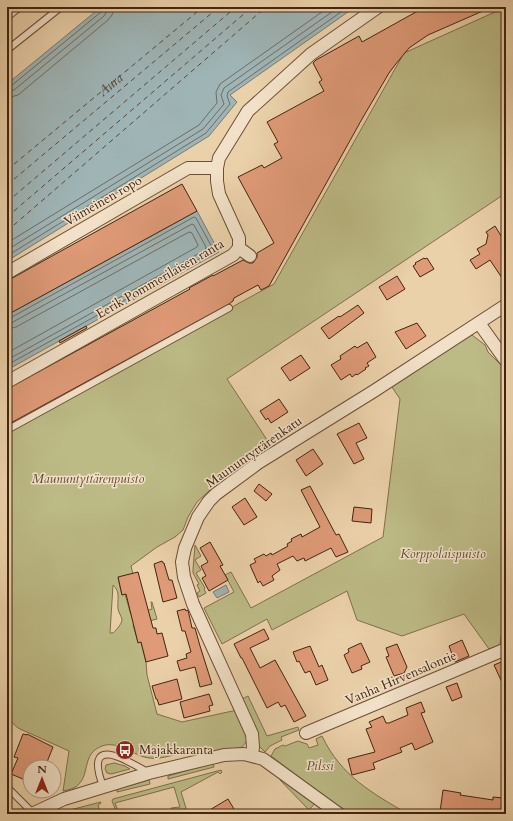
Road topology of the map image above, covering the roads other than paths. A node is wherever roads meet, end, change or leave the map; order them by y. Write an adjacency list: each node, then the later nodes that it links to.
1 (20, 7): 4 (lane)
2 (61, 7): 5 (lane)
3 (378, 7): 6 (street, Eerik Pommerilaisen ranta)
4 (7, 18)
5 (7, 50)
6 (217, 168): 7 (street, Eerik Pommerilaisen ranta); 9 (street, Viimeinen ropo)
7 (239, 248): 8 (street); 14 (street, Eerik Pommerilaisen ranta)
8 (250, 256)
9 (7, 273)
10 (506, 305): 12 (street, Maununtyttärenkatu)
11 (229, 308): 15 (lane)
12 (479, 323): 13 (street); 18 (street, Maununtyttärenkatu)
13 (506, 361)
14 (7, 382)
15 (7, 430)
16 (506, 649): 17 (street, Vanha Hirvensalontie)
17 (306, 733)
18 (252, 755): 19 (street); 23 (street)
19 (149, 773): 20 (street); 20 (lane)
20 (103, 786): 22 (street)
21 (7, 787): 22 (lane)
22 (33, 813)
23 (339, 814)

